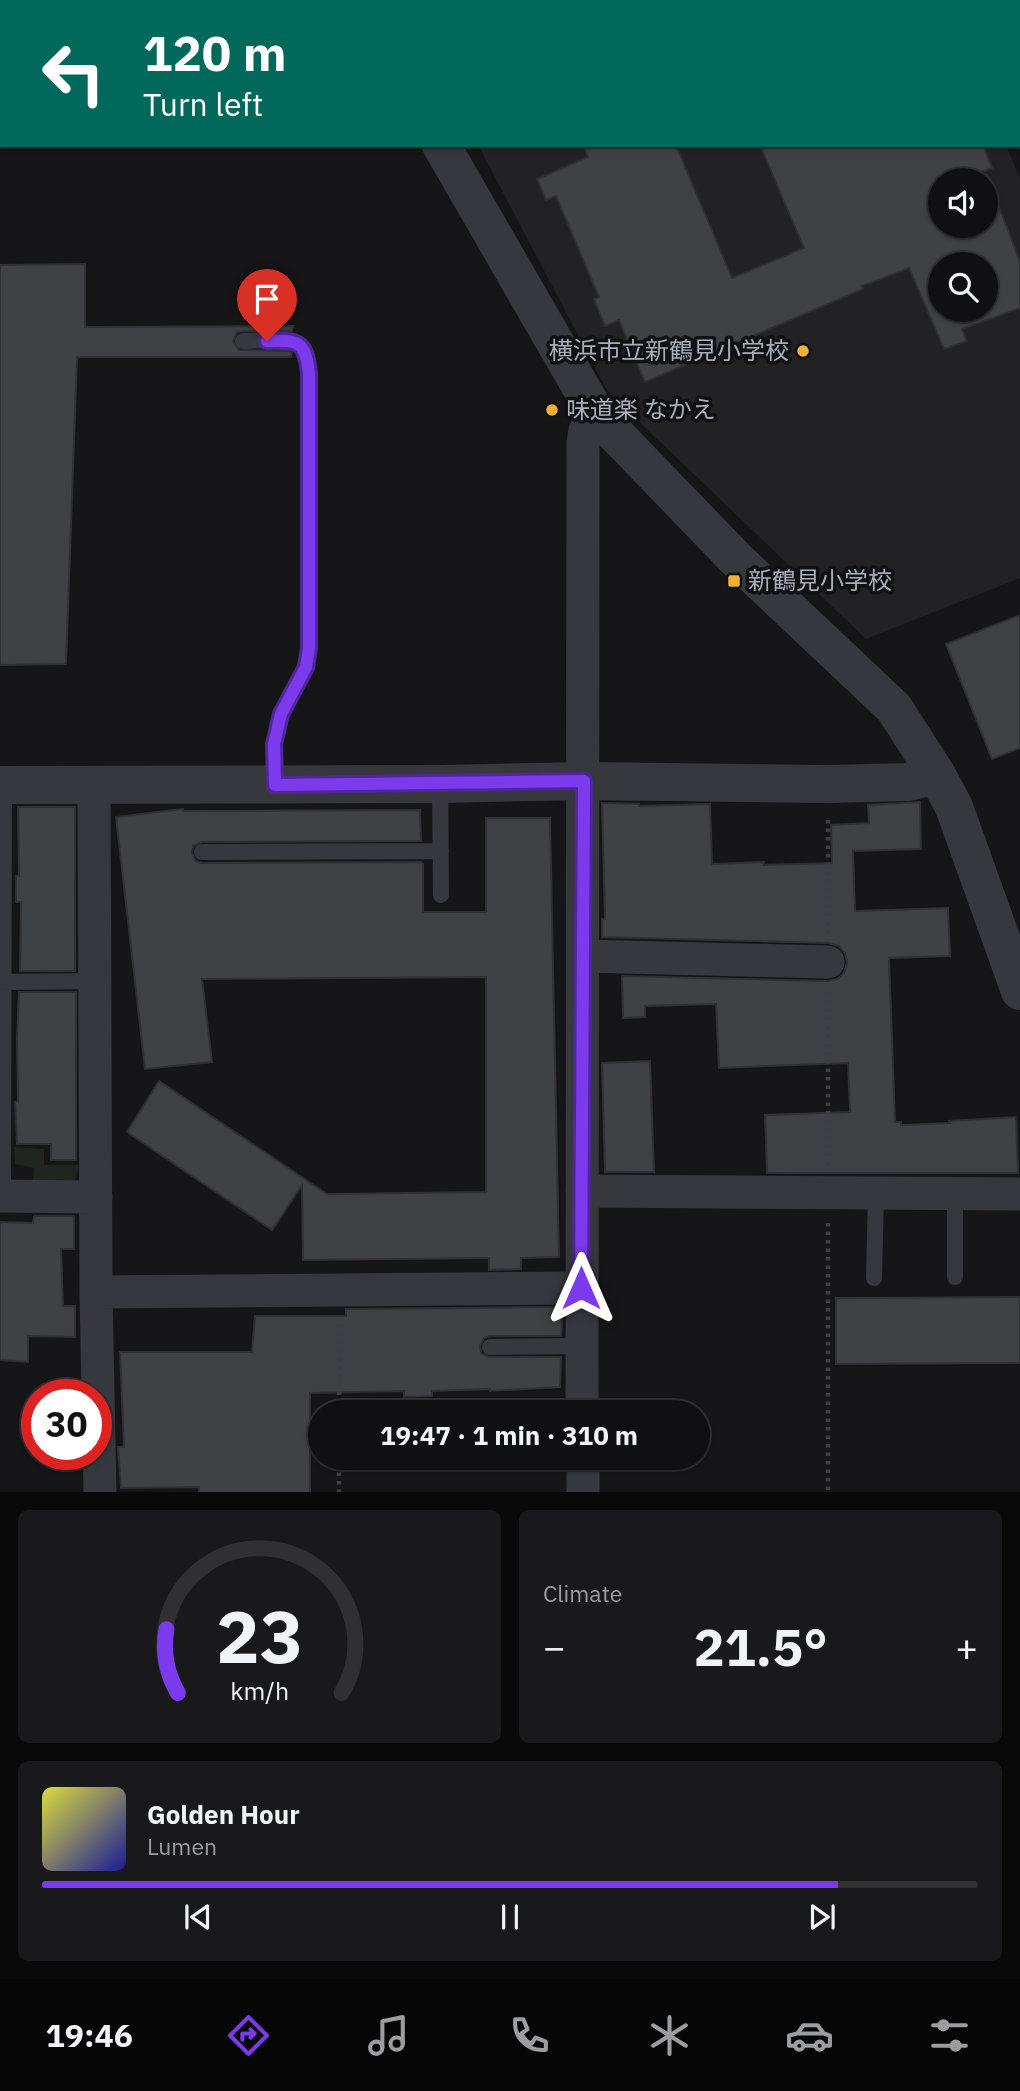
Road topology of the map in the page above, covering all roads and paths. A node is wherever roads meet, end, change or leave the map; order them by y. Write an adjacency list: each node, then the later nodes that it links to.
1 (442, 147): 3 (street)
2 (243, 341): 10 (lane)
3 (597, 415): 4 (street); 5 (street)
4 (937, 775): 7 (street); 18 (street)
5 (584, 781): 6 (street); 7 (street); 14 (street)
6 (440, 784): 10 (street); 11 (lane)
7 (828, 784): 15 (path)
8 (2, 785): 9 (street); 17 (lane)
9 (94, 785): 10 (street); 16 (street)
10 (275, 785)
11 (441, 851): 12 (lane); 13 (lane)
12 (202, 852)
13 (441, 895)
14 (584, 956): 15 (street); 19 (street)
15 (828, 962): 21 (path)
16 (95, 981): 17 (lane); 25 (street)
17 (2, 982): 24 (lane)
18 (1020, 991)
19 (582, 1191): 21 (street); 28 (street)
20 (955, 1193): 22 (street); 23 (street); 26 (lane)
21 (828, 1194): 23 (street); 40 (path)
22 (1020, 1194)
23 (876, 1195): 27 (lane)
24 (1, 1196): 25 (street)
25 (96, 1197): 30 (street)
26 (956, 1277)
27 (874, 1278)
28 (581, 1288): 29 (street); 31 (street)
29 (340, 1290): 30 (street); 33 (path)
30 (96, 1292): 37 (street)
31 (582, 1346): 32 (lane); 34 (street)
32 (490, 1347)
33 (339, 1400)
34 (582, 1400)
35 (339, 1470): 38 (path)
36 (583, 1470): 39 (street)
37 (100, 1492)
38 (339, 1492)
39 (583, 1492)
40 (828, 1492)

